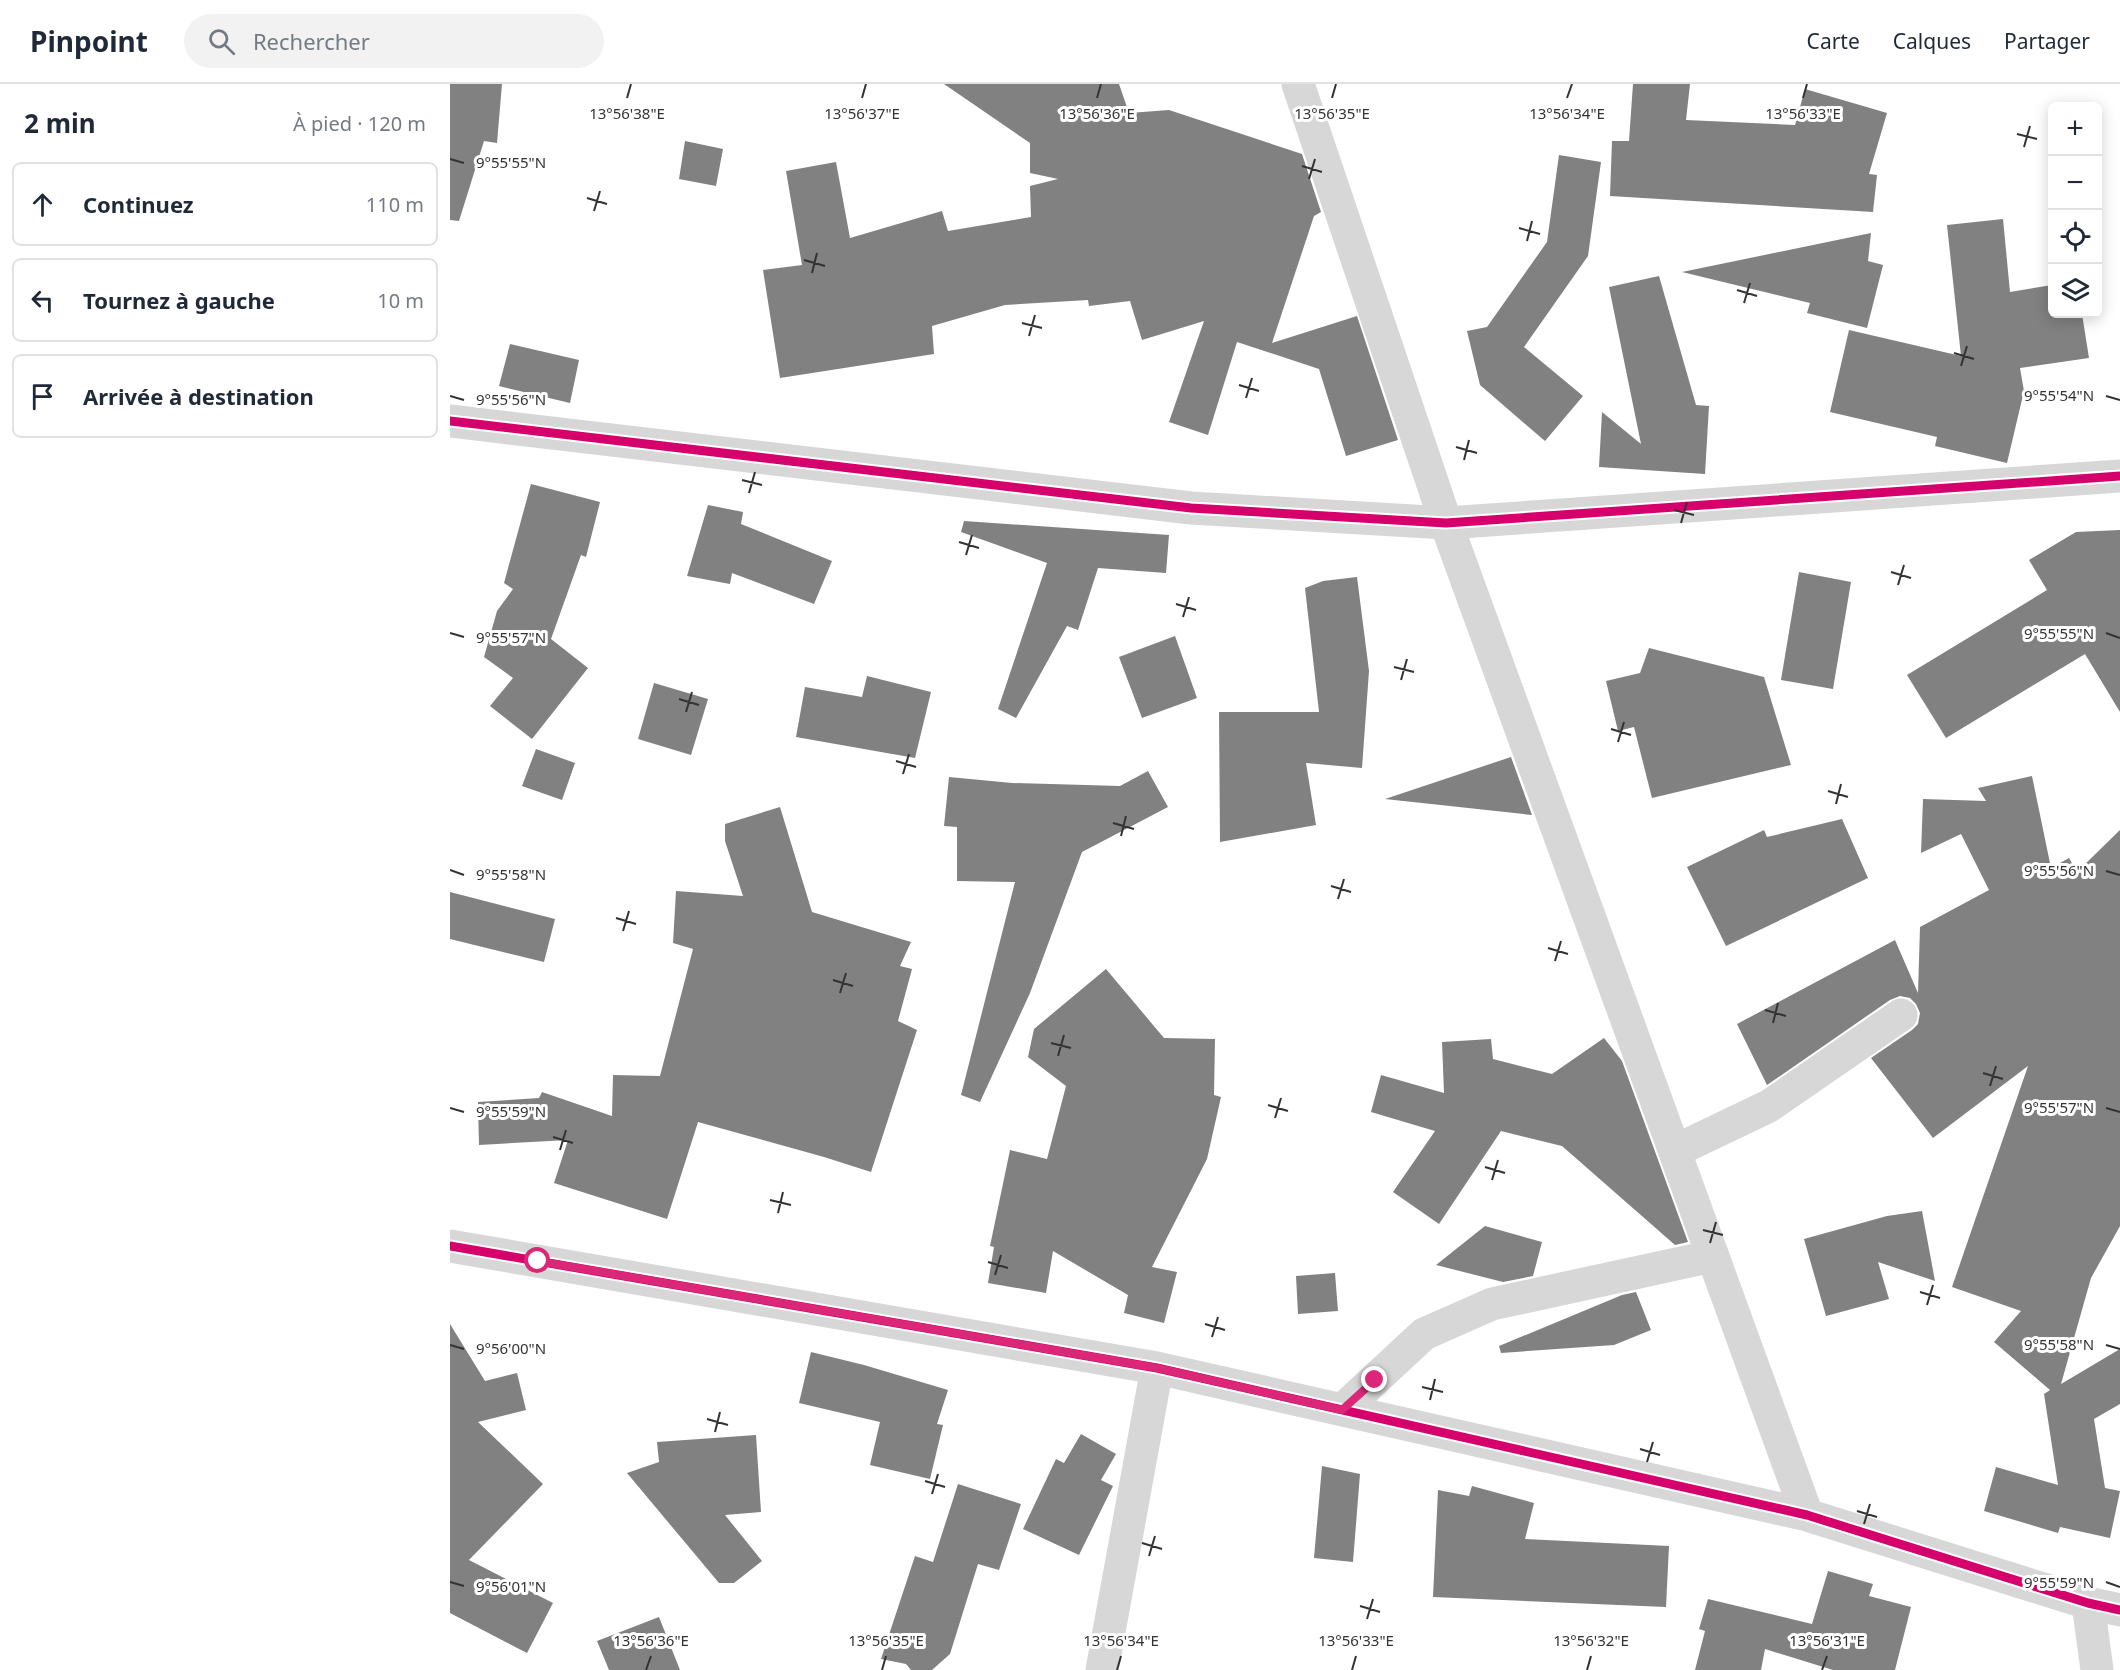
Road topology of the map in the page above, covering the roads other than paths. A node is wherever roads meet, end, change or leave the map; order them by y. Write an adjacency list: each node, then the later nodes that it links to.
1 (1298, 84): 4 (street)
2 (450, 421): 4 (street)
3 (2120, 476): 4 (street)
4 (1446, 523): 6 (street)
5 (1901, 1015): 6 (street)
6 (1675, 1151): 8 (street)
7 (450, 1246): 9 (street)
8 (1713, 1256): 10 (street); 11 (street)
9 (1157, 1368): 10 (street); 14 (street)
10 (1342, 1410): 11 (street)
11 (1807, 1515): 12 (street)
12 (2088, 1604): 13 (street); 15 (street)
13 (2120, 1610)
14 (1102, 1670)
15 (2097, 1670)

